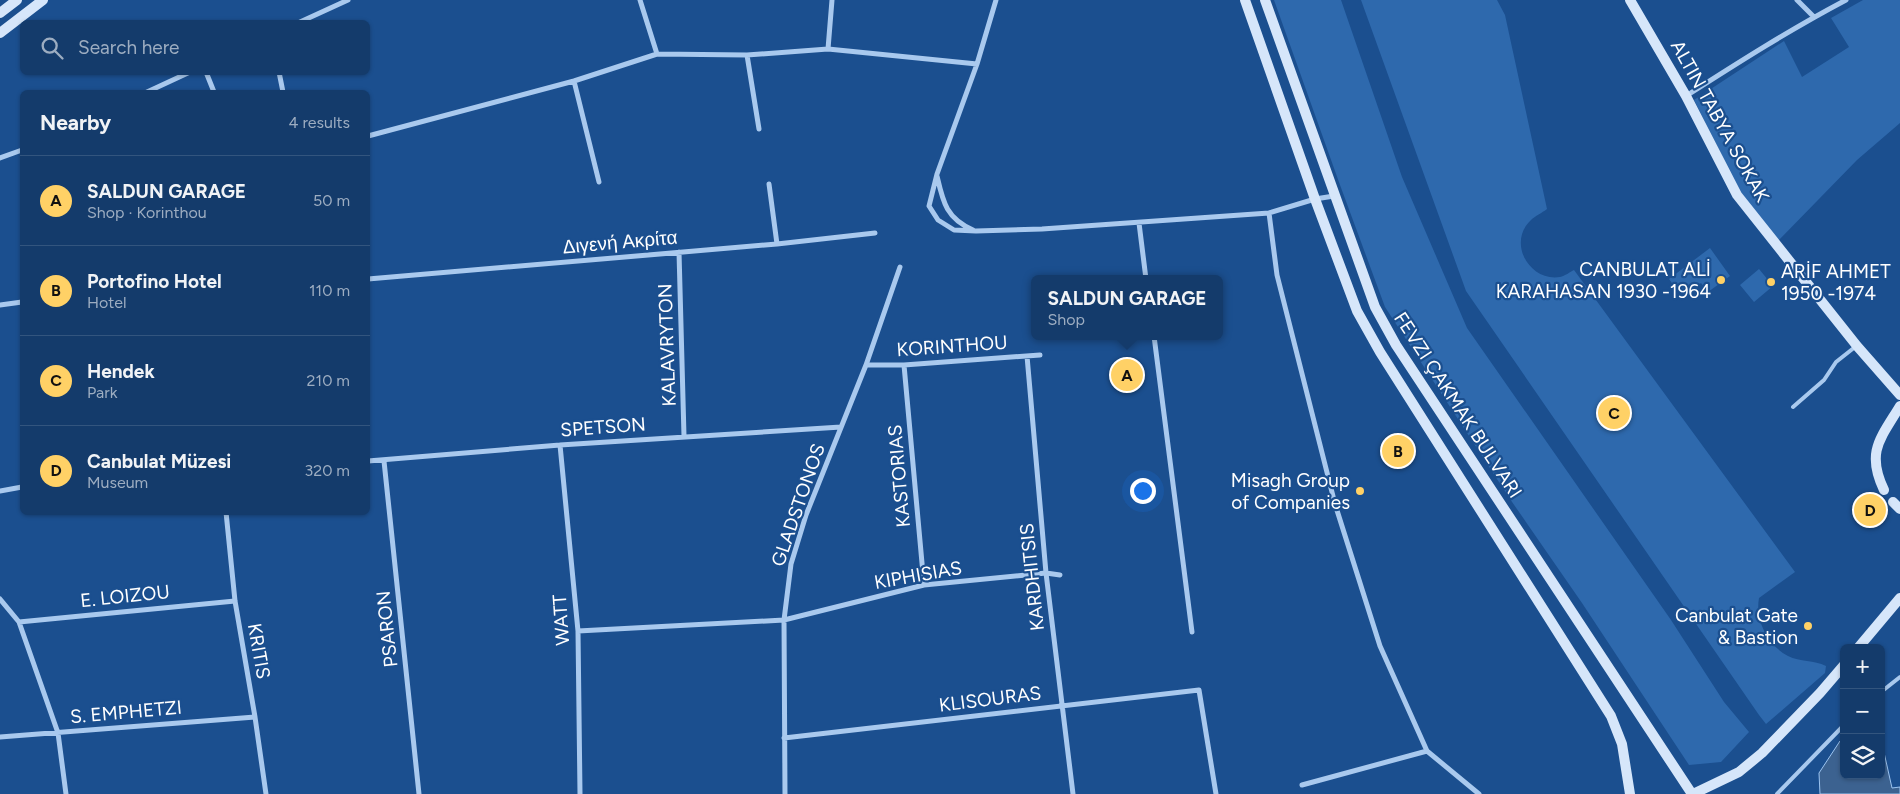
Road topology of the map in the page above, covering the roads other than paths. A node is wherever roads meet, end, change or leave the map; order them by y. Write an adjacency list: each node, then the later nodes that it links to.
1 (17, 0): 12 (main road)
2 (43, 0): 15 (main road)
3 (348, 0): 14 (street)
4 (640, 0): 17 (street)
5 (832, 0): 16 (street)
6 (996, 0): 19 (street)
7 (1245, 0): 36 (main road)
8 (1265, 0): 35 (main road)
9 (1630, 0): 27 (main road)
10 (1797, 0): 13 (street)
11 (1846, 0): 13 (street)
12 (0, 13)
13 (1814, 17): 27 (street)
14 (304, 20)
15 (0, 33)
16 (828, 50): 18 (street); 19 (street)
17 (657, 54): 18 (street); 23 (street)
18 (747, 54): 28 (street)
19 (977, 64): 32 (street)
20 (184, 75): 24 (street)
21 (207, 75): 25 (street)
22 (280, 75): 26 (street)
23 (574, 81): 29 (street); 33 (street)
24 (152, 90)
25 (213, 90)
26 (283, 90)
27 (1686, 96): 49 (main road)
28 (759, 129)
29 (370, 135)
30 (20, 151): 31 (street)
31 (0, 158)
32 (937, 174): 39 (street); 39 (street)
33 (599, 182)
34 (769, 184): 41 (street)
35 (1334, 196): 36 (street); 97 (main road)
36 (1315, 199): 37 (street); 96 (main road)
37 (1269, 213): 38 (street); 86 (street)
38 (1139, 223): 39 (street); 44 (street)
39 (976, 231)
40 (875, 233): 41 (street, Διγενή Ακρίτα)
41 (777, 244): 42 (street, Διγενή Ακρίτα)
42 (678, 252): 45 (street, Διγενή Ακρίτα); 58 (street, KALAVRYTON)
43 (900, 267): 52 (street, GLADSTONOS)
44 (1146, 275)
45 (370, 279)
46 (20, 302): 47 (street)
47 (0, 305)
48 (1155, 340): 75 (street)
49 (1857, 346): 54 (main road); 56 (lane)
50 (1040, 355): 51 (street, KORINTHOU)
51 (1027, 356): 53 (street, KORINTHOU); 66 (street, KARDHITSIS)
52 (866, 365): 53 (street, KORINTHOU); 57 (street, GLADSTONOS)
53 (904, 365): 68 (street, KASTORIAS)
54 (1900, 395)
55 (1900, 406): 63 (main road)
56 (1793, 407)
57 (840, 427): 58 (street, SPETSON); 72 (street, GLADSTONOS)
58 (684, 436): 59 (street, SPETSON)
59 (560, 445): 61 (street, SPETSON); 74 (street, WATT)
60 (370, 461): 61 (street, SPETSON)
61 (384, 461): 90 (street, PSARON)
62 (20, 487): 64 (street)
63 (1884, 490)
64 (0, 491)
65 (226, 515): 71 (street, KRITIS)
66 (1046, 574): 67 (street, KIPHISIAS); 68 (street, KIPHISIAS); 80 (street, KARDHITSIS)
67 (1060, 575)
68 (924, 585): 72 (street, KIPHISIAS)
69 (1900, 598): 76 (main road)
70 (0, 599): 73 (street)
71 (235, 601): 73 (street, E. LOIZOU); 81 (street, KRITIS)
72 (784, 620): 74 (street, KIPHISIAS); 85 (street, GLADSTONOS)
73 (19, 622): 83 (street)
74 (578, 631): 91 (street, WATT)
75 (1192, 632)
76 (1861, 644)
77 (1840, 670): 97 (main road)
78 (1900, 677): 79 (lane)
79 (1885, 689)
80 (1062, 705): 85 (street, KLISOURAS); 93 (street, KARDHITSIS); 94 (street, KLISOURAS)
81 (255, 717): 83 (street, S. EMPHETZI); 89 (street, KRITIS)
82 (1840, 729): 98 (lane)
83 (58, 733): 84 (street, S. EMPHETZI); 88 (street)
84 (0, 737)
85 (784, 738): 92 (street, GLADSTONOS)
86 (1427, 751): 87 (street); 95 (street)
87 (1302, 786)
88 (66, 794)
89 (266, 794)
90 (419, 794)
91 (580, 794)
92 (785, 794)
93 (1073, 794)
94 (1216, 794)
95 (1479, 794)
96 (1630, 794)
97 (1693, 794)
98 (1777, 794)

